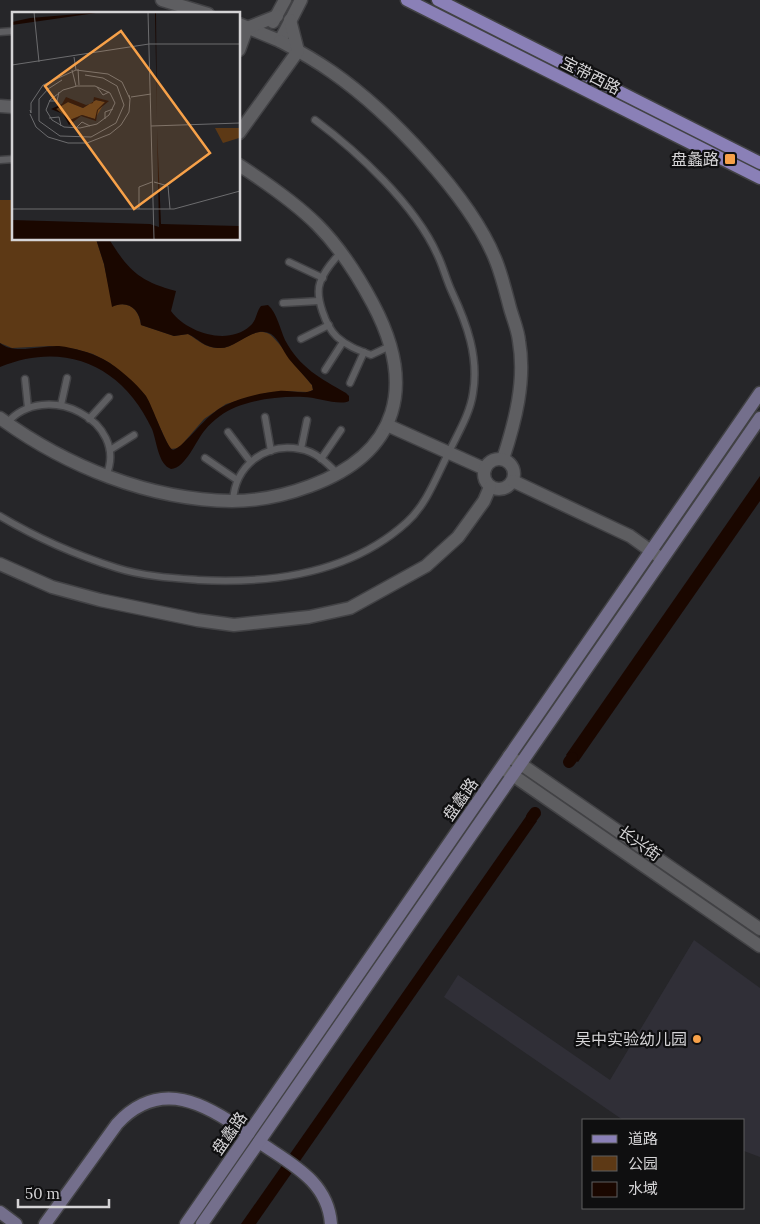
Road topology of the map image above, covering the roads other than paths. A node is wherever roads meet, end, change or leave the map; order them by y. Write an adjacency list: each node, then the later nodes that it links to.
1 (162, 0): 6 (street)
2 (285, 0): 7 (street)
3 (301, 0): 8 (street)
4 (407, 0): 18 (main road, 宝带西路)
5 (438, 0): 16 (main road, 宝带西路)
6 (201, 12)
7 (276, 16): 9 (street); 10 (street)
8 (290, 20): 11 (street); 13 (street)
9 (243, 26): 10 (street); 12 (street)
10 (266, 35): 11 (street)
11 (280, 41): 13 (street)
12 (240, 44)
13 (298, 51): 15 (street); 52 (street)
14 (315, 120): 49 (lane)
15 (240, 132)
16 (760, 162)
17 (240, 166): 19 (street)
18 (760, 178)
19 (342, 251): 21 (lane); 27 (street)
20 (288, 262): 21 (lane)
21 (322, 278): 22 (lane)
22 (319, 301): 23 (lane); 24 (lane)
23 (283, 302)
24 (329, 325): 25 (lane); 26 (lane)
25 (301, 338)
26 (343, 342): 28 (lane); 29 (lane)
27 (391, 345): 28 (lane); 42 (street)
28 (364, 352): 32 (lane)
29 (325, 370)
30 (67, 378): 35 (lane)
31 (25, 379): 36 (lane)
32 (350, 383)
33 (760, 393): 62 (main road, 盘蠡路)
34 (109, 396): 39 (lane)
35 (61, 405): 36 (lane); 39 (lane)
36 (28, 408): 41 (lane)
37 (265, 417): 48 (lane)
38 (760, 418): 63 (main road, 盘蠡路)
39 (89, 419): 47 (lane)
40 (308, 420): 46 (lane)
41 (4, 421): 56 (street)
42 (387, 425): 49 (street); 55 (street)
43 (341, 430): 51 (lane)
44 (228, 432): 53 (lane)
45 (134, 435): 47 (lane)
46 (301, 448): 48 (lane); 51 (lane)
47 (110, 450): 56 (lane)
48 (272, 451): 53 (lane)
49 (448, 453): 54 (street); 61 (lane)
50 (205, 458): 57 (lane)
51 (321, 459): 55 (lane)
52 (503, 460): 54 (street); 58 (street)
53 (250, 461): 57 (lane)
54 (484, 469): 59 (street)
55 (338, 475): 60 (street)
56 (106, 476): 60 (street)
57 (237, 480): 60 (lane)
58 (513, 481): 59 (street); 62 (street)
59 (490, 487): 64 (street)
60 (233, 501)
61 (0, 516)
62 (651, 551): 63 (street); 65 (main road, 盘蠡路)
63 (662, 559): 66 (main road, 盘蠡路)
64 (0, 564)
65 (509, 756): 66 (street, 长兴街); 67 (main road, 盘蠡路)
66 (521, 764): 68 (main road, 盘蠡路); 69 (street, 长兴街)
67 (502, 767): 68 (street, 长兴街); 71 (main road, 盘蠡路)
68 (513, 775): 70 (street, 长兴街); 72 (main road, 盘蠡路)
69 (760, 929)
70 (760, 946)
71 (248, 1134): 75 (main road); 76 (main road, 盘蠡路)
72 (259, 1142): 77 (main road, 盘蠡路); 78 (main road)
73 (0, 1212): 74 (main road)
74 (16, 1224)
75 (45, 1224)
76 (186, 1224)
77 (202, 1224)
78 (331, 1224)

